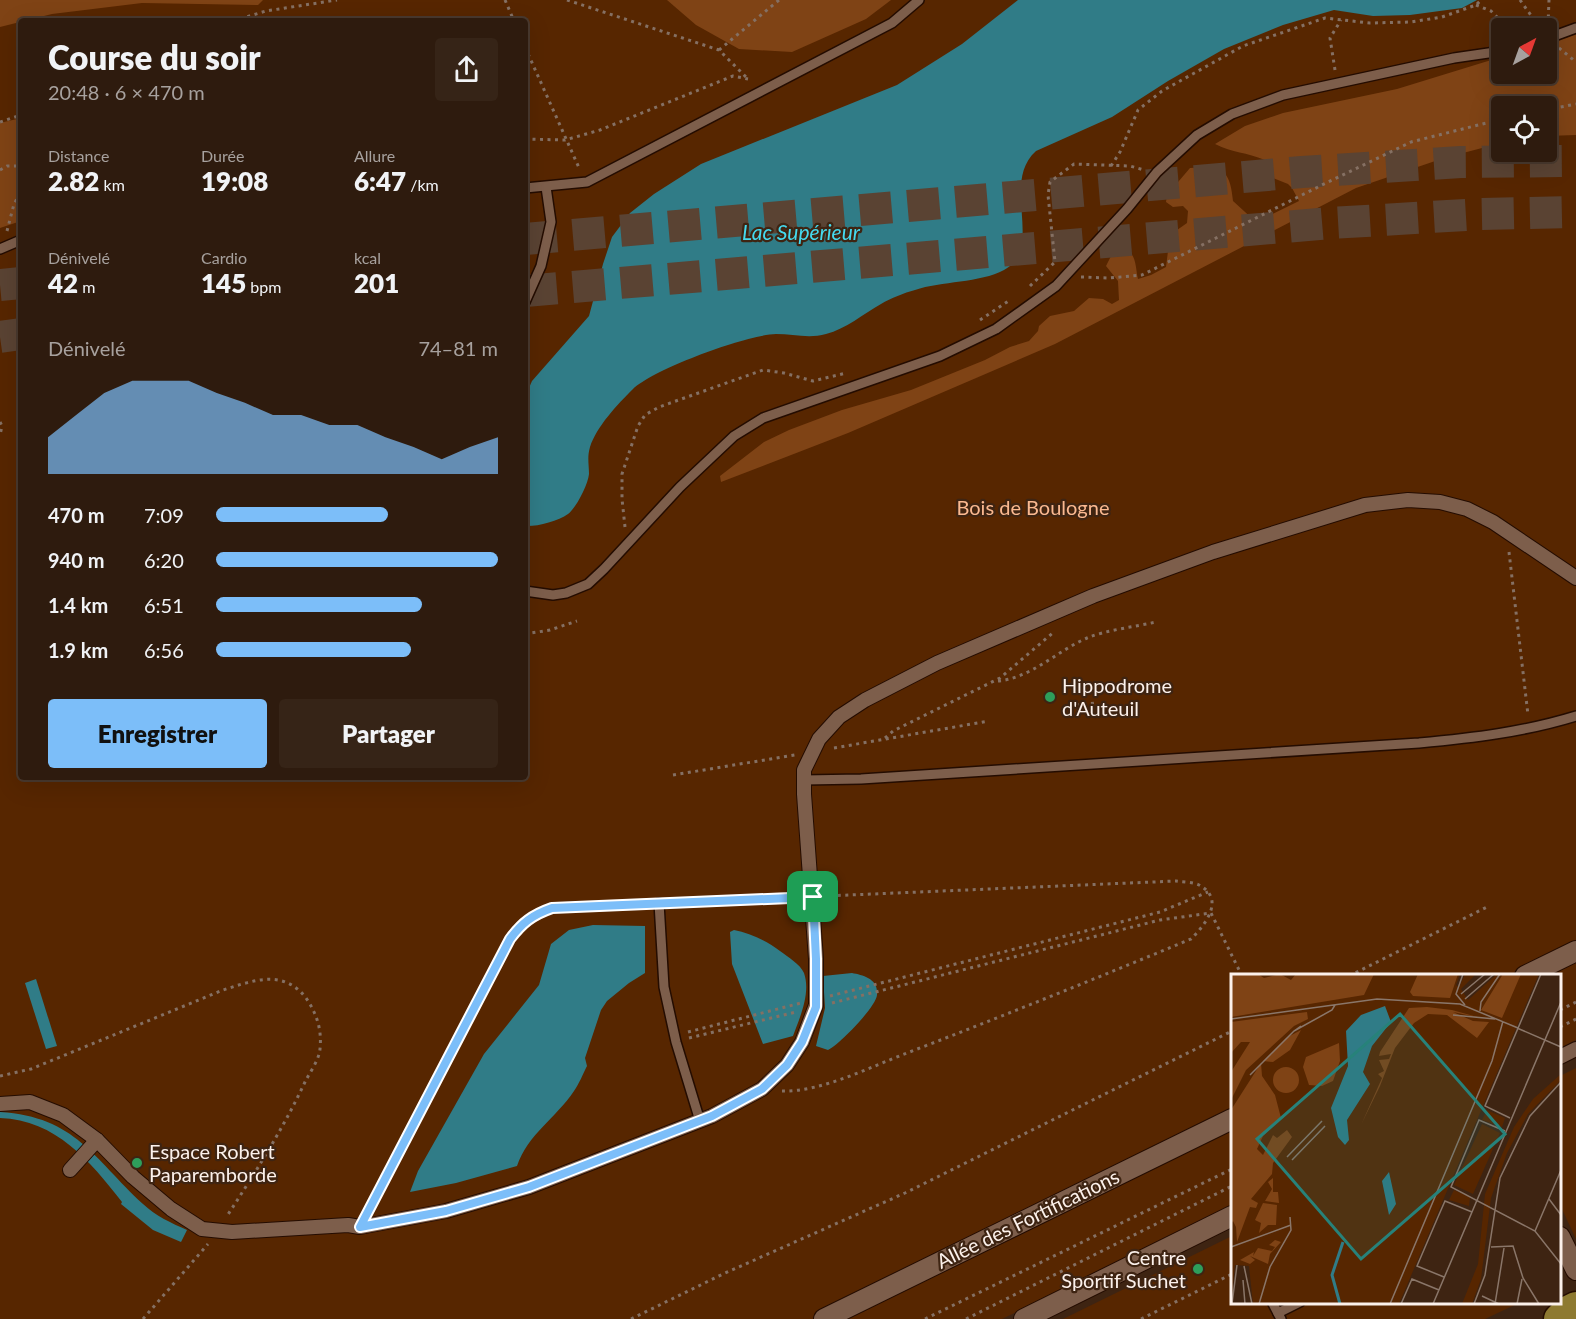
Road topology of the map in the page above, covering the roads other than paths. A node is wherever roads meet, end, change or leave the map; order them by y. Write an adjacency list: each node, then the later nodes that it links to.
1 (920, 0): 6 (lane)
2 (1576, 28): 3 (lane)
3 (1557, 35)
4 (1491, 53): 11 (lane)
5 (528, 188): 6 (lane)
6 (546, 188): 9 (lane)
7 (18, 241): 8 (lane)
8 (2, 249)
9 (528, 295)
10 (1576, 578): 13 (street)
11 (528, 591)
12 (1576, 716): 13 (lane)
13 (804, 780): 21 (street)
14 (659, 903): 21 (lane)
15 (1576, 951): 16 (street)
16 (1527, 974)
17 (1576, 1049): 18 (street)
18 (1561, 1056)
19 (0, 1104): 22 (street)
20 (1231, 1120): 30 (street, Allée des Fortifications)
21 (700, 1121): 22 (street)
22 (97, 1140): 23 (street)
23 (70, 1170)
24 (1231, 1217): 31 (street)
25 (1561, 1239): 26 (street)
26 (1576, 1270)
27 (1297, 1304): 29 (lane)
28 (1576, 1307): 32 (main road)
29 (1280, 1316)
30 (824, 1319)
31 (1024, 1319)
32 (1559, 1319)

